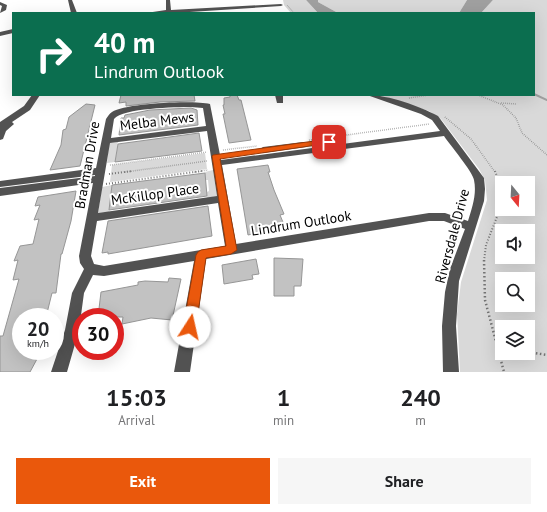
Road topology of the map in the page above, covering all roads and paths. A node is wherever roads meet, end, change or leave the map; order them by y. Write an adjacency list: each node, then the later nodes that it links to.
1 (70, 0): 7 (street)
2 (168, 0): 8 (street)
3 (0, 3): 6 (street)
4 (281, 5): 5 (street)
5 (205, 11): 9 (street)
6 (0, 12)
7 (73, 12)
8 (170, 12)
9 (188, 12)
10 (12, 31): 11 (street)
11 (0, 34)
12 (35, 96): 21 (street)
13 (374, 96): 23 (street, Riversdale Drive)
14 (420, 96): 16 (path)
15 (476, 96): 17 (path)
16 (405, 98)
17 (498, 102): 19 (path); 20 (path)
18 (516, 104): 19 (path)
19 (510, 105): 20 (path)
20 (507, 109): 26 (path)
21 (1, 127): 24 (street)
22 (211, 128): 25 (street, Melba Mews); 25 (street, Bradman Drive); 27 (street, Bradman Drive)
23 (444, 130): 27 (street); 35 (street, Riversdale Drive)
24 (0, 137)
25 (106, 140): 29 (street, Bradman Drive)
26 (547, 155)
27 (216, 160): 29 (path); 32 (street, Bradman Drive)
28 (208, 170): 29 (path)
29 (99, 178): 30 (street); 31 (street); 34 (street, Bradman Drive)
30 (0, 184)
31 (0, 192)
32 (223, 199): 34 (street, McKillop Place); 36 (street, Bradman Drive)
33 (500, 216): 39 (path)
34 (92, 218): 38 (street, Bradman Drive)
35 (470, 226): 36 (street, Lindrum Outlook); 45 (street, Riversdale Drive)
36 (231, 250): 37 (street, Lindrum Outlook)
37 (201, 255): 38 (street, Lindrum Outlook); 44 (street)
38 (90, 269): 43 (street)
39 (495, 331)
40 (535, 353): 41 (path)
41 (547, 355)
42 (502, 360): 46 (path)
43 (59, 372)
44 (182, 372)
45 (451, 372)
46 (504, 372)

